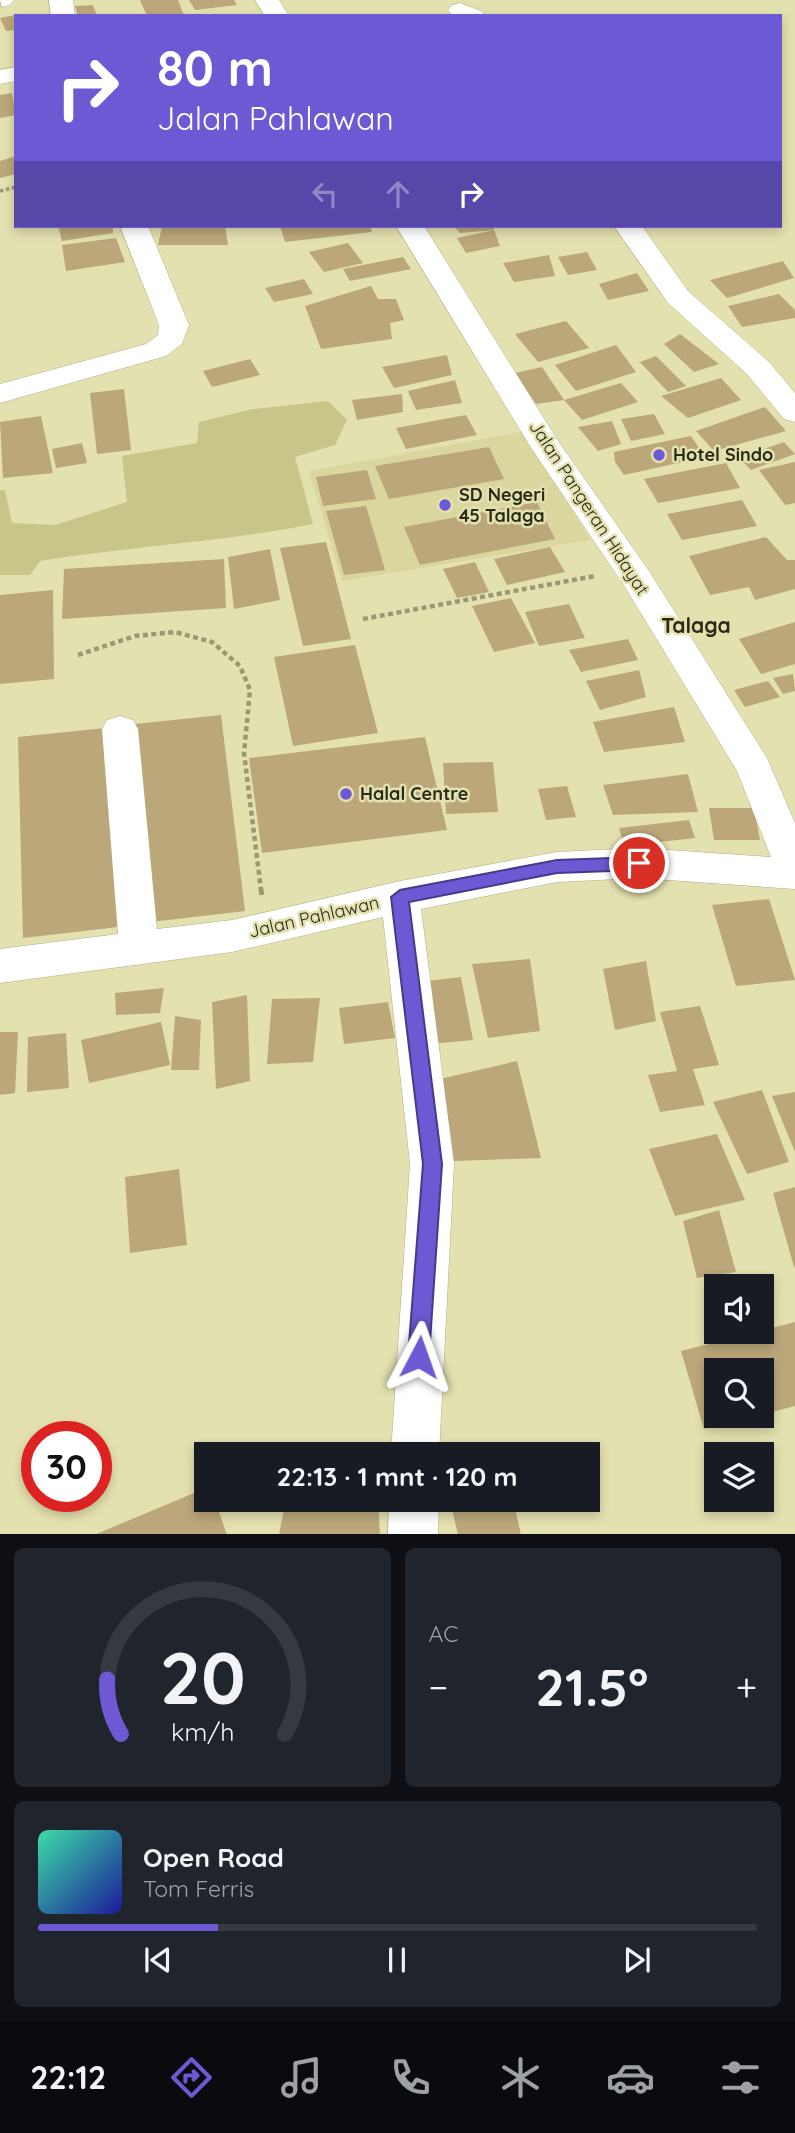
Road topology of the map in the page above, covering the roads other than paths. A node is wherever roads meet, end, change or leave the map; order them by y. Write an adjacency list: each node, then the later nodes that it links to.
1 (135, 228): 4 (street)
2 (411, 228): 7 (street, Jalan Pangeran Hidayat)
3 (629, 228): 5 (street)
4 (0, 394)
5 (795, 412)
6 (120, 729): 9 (street)
7 (795, 872): 8 (street, Jalan Pahlawan)
8 (400, 897): 9 (street, Jalan Pahlawan); 11 (street)
9 (139, 948): 10 (street, Jalan Pahlawan)
10 (0, 966)
11 (416, 1442)
12 (414, 1512): 13 (street)
13 (413, 1534)

